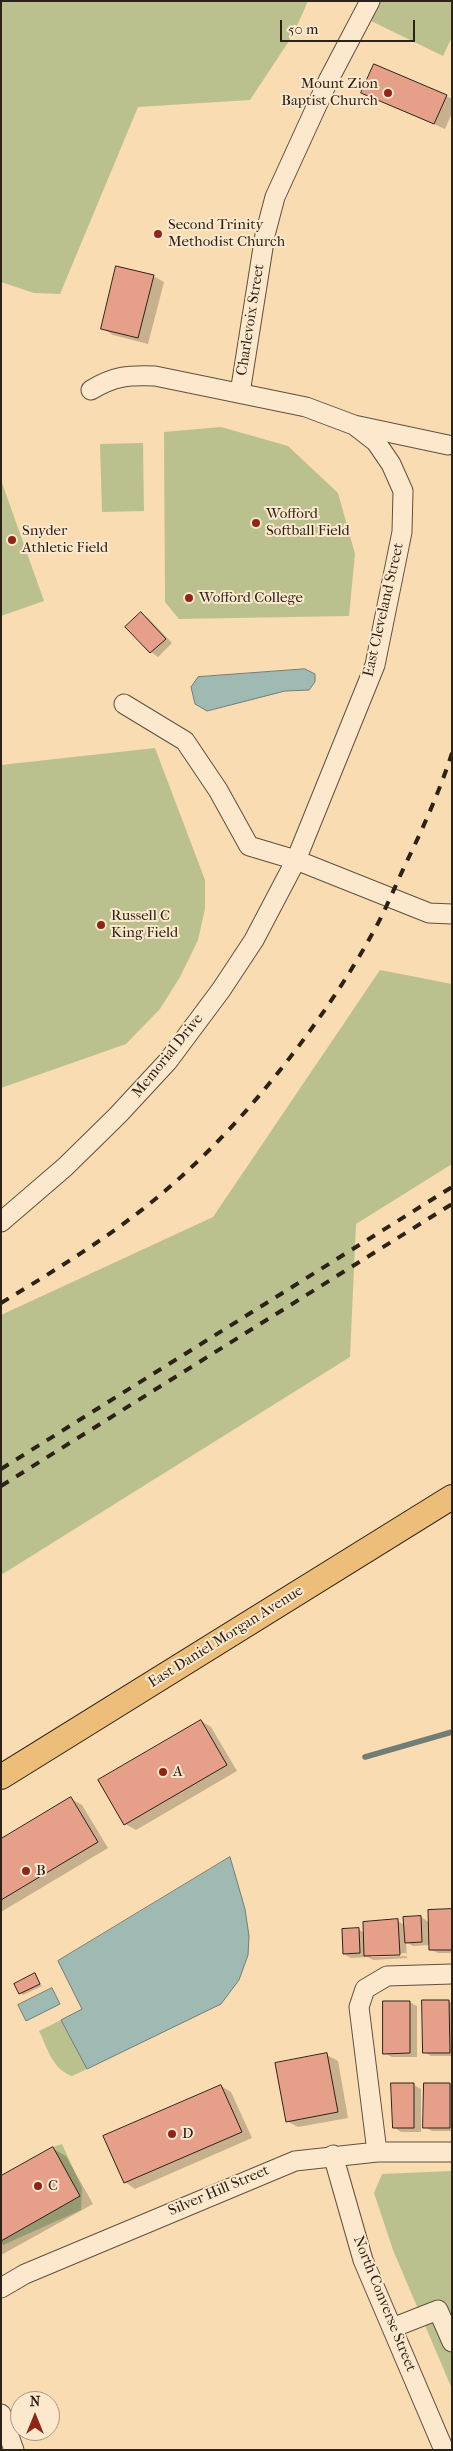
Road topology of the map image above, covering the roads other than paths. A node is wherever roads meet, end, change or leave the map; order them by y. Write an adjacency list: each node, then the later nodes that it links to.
1 (370, 1): 3 (street, Charlevoix Street)
2 (91, 390): 3 (street, East Cleveland Street)
3 (240, 393): 4 (street, East Cleveland Street)
4 (354, 425): 5 (street, East Cleveland Street); 7 (street, East Cleveland Street)
5 (448, 445)
6 (124, 704): 7 (street)
7 (296, 860): 8 (street); 9 (street, Memorial Drive)
8 (452, 914)
9 (1, 1222)
10 (452, 1497): 11 (main road, East Daniel Morgan Avenue)
11 (1, 1777)
12 (452, 1974): 13 (street)
13 (378, 2152): 14 (street, Silver Hill Street); 15 (street, Silver Hill Street)
14 (452, 2152)
15 (333, 2155): 16 (street, Silver Hill Street); 17 (street, North Converse Street)
16 (1, 2288)
17 (392, 2328): 18 (street); 22 (street, North Converse Street)
18 (452, 2342)
19 (1, 2414): 21 (street)
20 (452, 2448): 22 (street)
21 (14, 2450)
22 (445, 2450)

